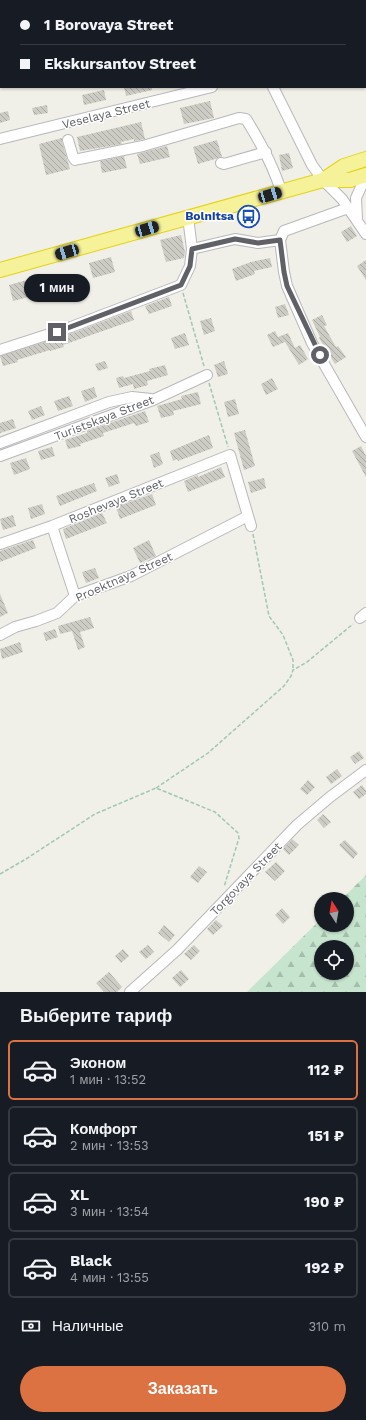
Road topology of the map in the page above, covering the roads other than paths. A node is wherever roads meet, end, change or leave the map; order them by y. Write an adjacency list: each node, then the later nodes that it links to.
1 (208, 88): 3 (street, Veselaya Street)
2 (274, 88): 9 (street)
3 (0, 140)
4 (68, 140): 5 (street)
5 (266, 152): 7 (street); 10 (street)
6 (366, 159): 9 (highway)
7 (221, 163)
8 (366, 176): 9 (highway); 13 (street)
9 (323, 180): 10 (highway); 11 (street)
10 (281, 191): 12 (highway)
11 (348, 208): 13 (street); 15 (street)
12 (188, 218): 16 (street); 17 (highway)
13 (357, 221): 14 (street)
14 (366, 234)
15 (280, 240): 16 (street); 21 (street)
16 (192, 249): 18 (street)
17 (0, 270)
18 (0, 350)
19 (207, 375): 20 (street, Turistskaya Street)
20 (153, 400): 22 (street); 23 (street, Turistskaya Street)
21 (365, 431)
22 (0, 443)
23 (0, 456)
24 (250, 521): 25 (street, Roshevaya Street); 27 (street, Proektnaya Street)
25 (52, 526): 26 (street, Roshevaya Street); 27 (street)
26 (0, 544)
27 (75, 596): 28 (street, Proektnaya Street)
28 (0, 635)
29 (366, 770): 30 (street, Torgovaya Street)
30 (130, 992)

